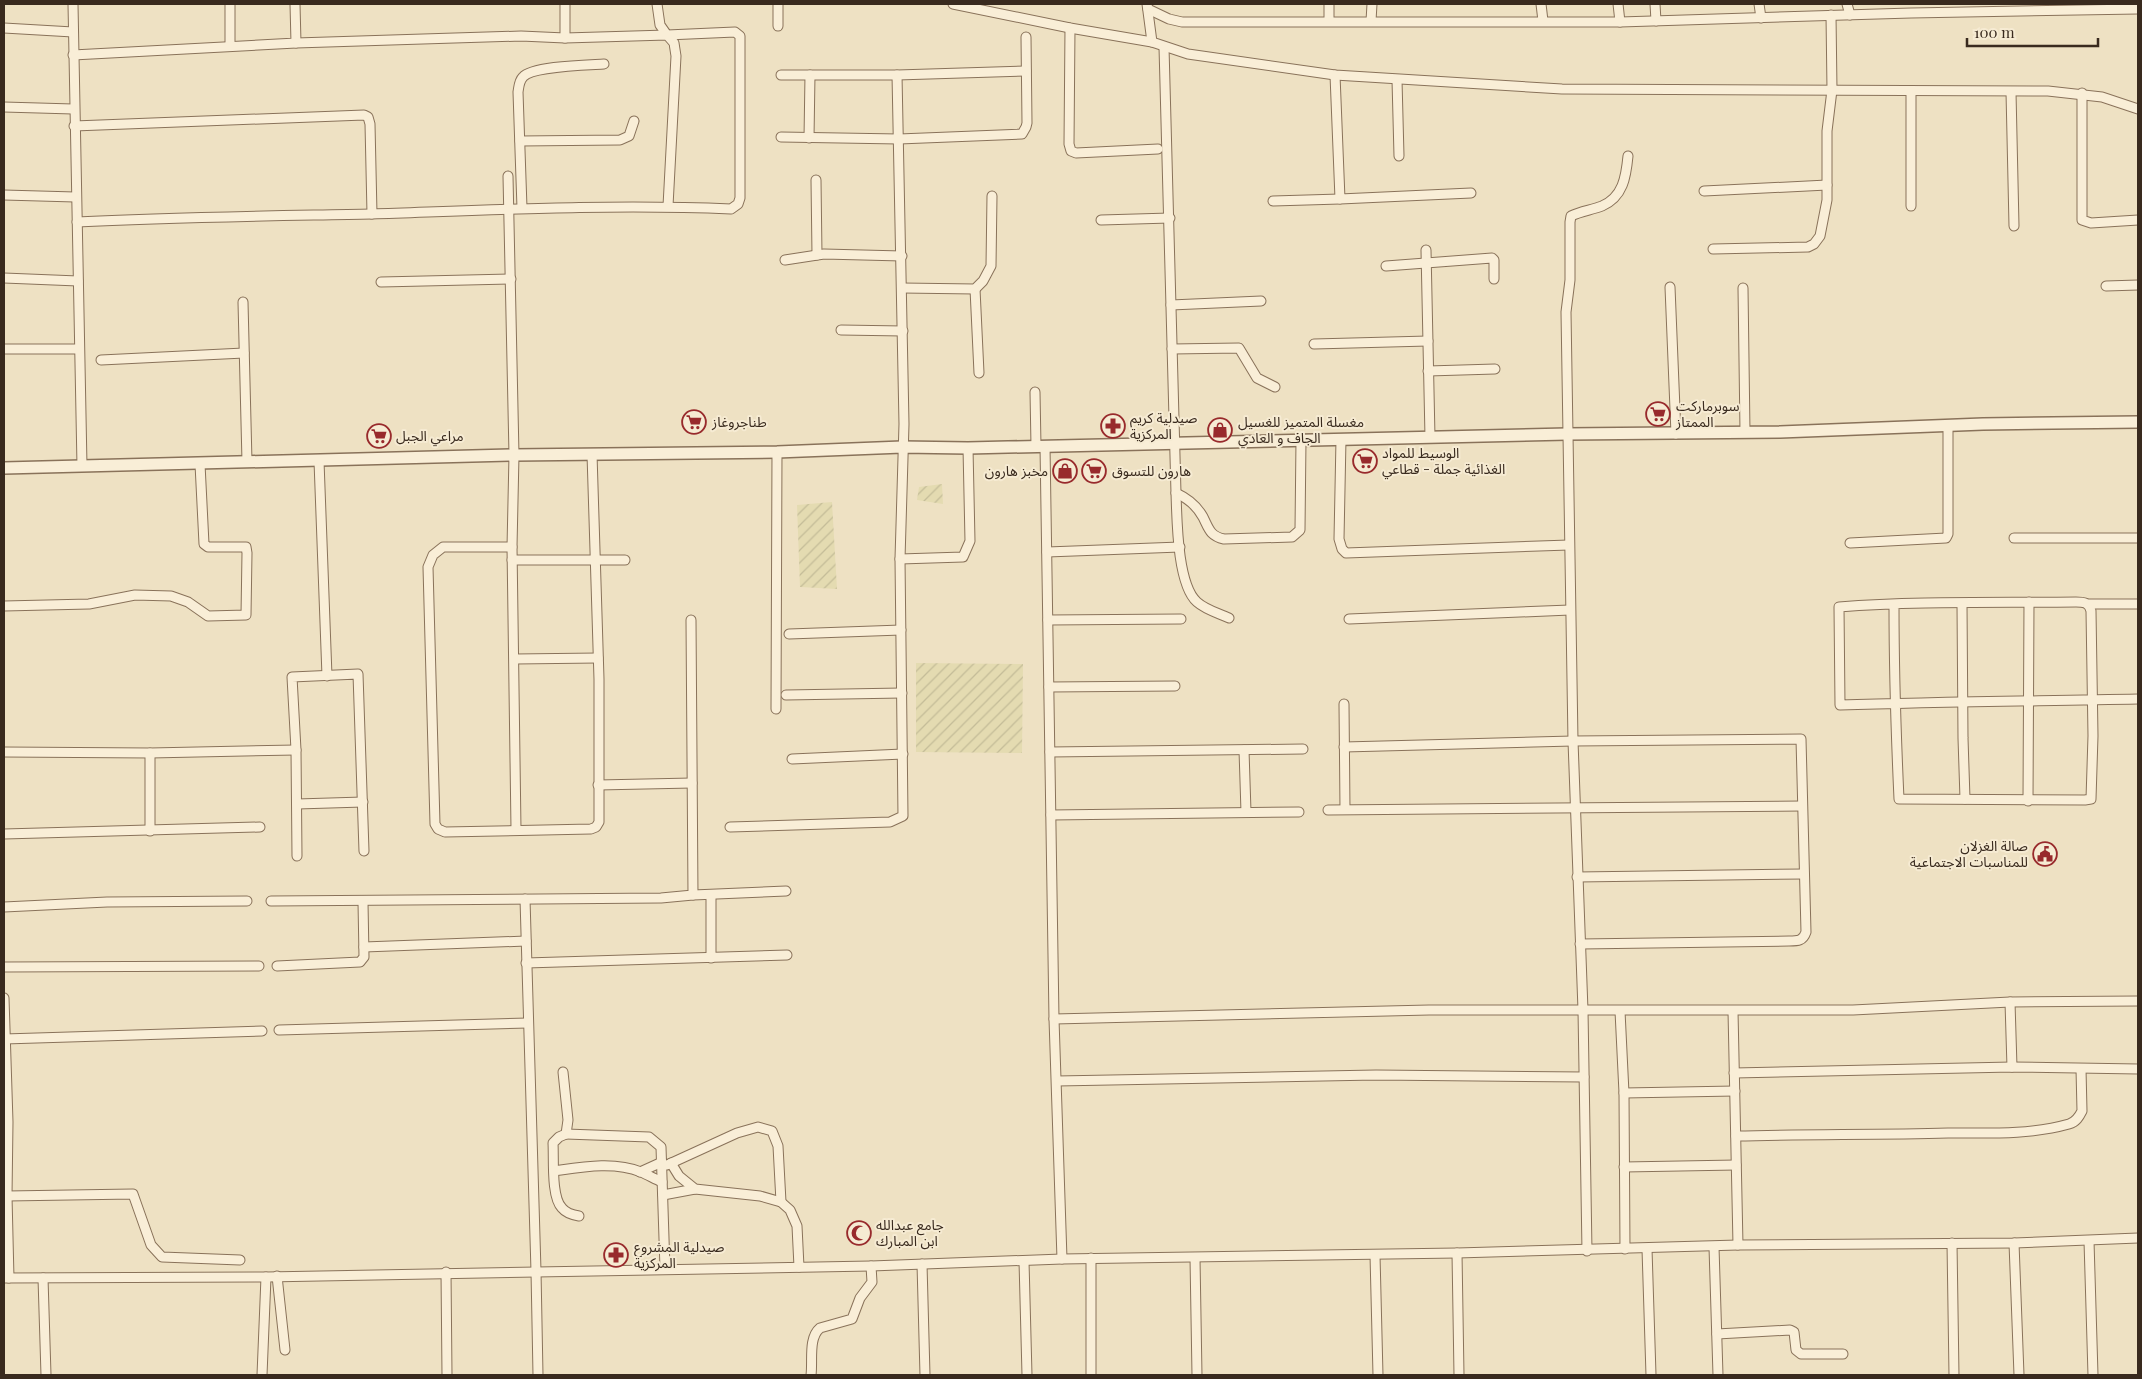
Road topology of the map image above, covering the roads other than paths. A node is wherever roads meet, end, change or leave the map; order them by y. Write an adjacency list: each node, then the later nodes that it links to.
1 (72, 4): 30 (street)
2 (230, 4): 36 (street)
3 (295, 4): 34 (street)
4 (565, 4): 33 (street)
5 (657, 4): 31 (street)
6 (778, 4): 27 (street)
7 (953, 4): 29 (street)
8 (1329, 4): 22 (street)
9 (1372, 4): 23 (street)
10 (1541, 4): 25 (street)
11 (1618, 4): 26 (street)
12 (1655, 4): 24 (street)
13 (1759, 4): 21 (street)
14 (1847, 4): 20 (street)
15 (2088, 6): 17 (street); 18 (street)
16 (1147, 7): 22 (street); 35 (street)
17 (1982, 8): 20 (street)
18 (2138, 9)
19 (1831, 15): 20 (street); 21 (street); 46 (street)
20 (1850, 15)
21 (1761, 18): 24 (street)
22 (1329, 21): 23 (street)
23 (1371, 21): 25 (street)
24 (1656, 21): 26 (street)
25 (1543, 22): 26 (street)
26 (1620, 22)
27 (778, 26)
28 (4, 28): 30 (street)
29 (1070, 28): 35 (street); 59 (street)
30 (73, 32): 38 (street)
31 (667, 34): 33 (street); 72 (street); 72 (street)
32 (1026, 37): 40 (street)
33 (565, 38): 34 (street)
34 (296, 42): 36 (street)
35 (1152, 42): 37 (street)
36 (230, 45): 38 (street)
37 (1164, 47): 44 (street); 77 (street)
38 (73, 55): 51 (street)
39 (604, 64): 58 (street)
40 (1026, 71): 43 (street); 57 (street)
41 (781, 75): 42 (street)
42 (810, 75): 43 (street); 56 (street)
43 (897, 75): 57 (street)
44 (1335, 75): 45 (street); 70 (street)
45 (1397, 80): 46 (street); 60 (street)
46 (1832, 90): 47 (street); 64 (street)
47 (1911, 91): 48 (street); 73 (street)
48 (2011, 92): 49 (street); 81 (street)
49 (2082, 94): 52 (street); 79 (street)
50 (4, 107): 51 (street)
51 (73, 109): 54 (street)
52 (2138, 109)
53 (634, 121): 58 (street)
54 (74, 126): 69 (street); 76 (street)
55 (781, 137): 56 (street)
56 (809, 138): 57 (street)
57 (899, 139): 85 (street)
58 (520, 141): 75 (street)
59 (1158, 149)
60 (1399, 156)
61 (1628, 156): 120 (street)
62 (508, 176): 74 (street)
63 (816, 180): 84 (street)
64 (1827, 185): 65 (street); 82 (street)
65 (1704, 191)
66 (1471, 193): 70 (street)
67 (4, 195): 69 (street)
68 (992, 196): 99 (street)
69 (75, 197): 80 (street)
70 (1340, 199): 71 (street)
71 (1273, 201)
72 (668, 206): 75 (street)
73 (1911, 206)
74 (509, 208): 75 (street); 76 (street); 90 (street)
75 (522, 208)
76 (372, 214): 80 (street)
77 (1170, 218): 78 (street); 102 (street)
78 (1102, 220)
79 (2138, 220)
80 (77, 222): 92 (street)
81 (2014, 226)
82 (1713, 249)
83 (1426, 250): 87 (street)
84 (817, 255): 85 (street); 86 (street)
85 (902, 256): 97 (street)
86 (785, 260)
87 (1426, 262): 88 (street); 91 (street); 105 (street)
88 (1386, 266)
89 (4, 278): 92 (street)
90 (511, 279): 93 (street); 131 (street)
91 (1494, 279)
92 (78, 281): 108 (street)
93 (381, 282)
94 (2138, 285): 96 (street)
95 (1670, 286): 121 (street)
96 (2106, 286)
97 (902, 288): 99 (street); 104 (street)
98 (1743, 288): 119 (street)
99 (974, 289): 114 (street)
100 (1261, 301): 102 (street)
101 (243, 302): 110 (street)
102 (1170, 305): 109 (street)
103 (841, 330): 104 (street)
104 (903, 331): 127 (street)
105 (1428, 341): 106 (street); 113 (street)
106 (1314, 344)
107 (4, 349): 108 (street)
108 (80, 349): 135 (street)
109 (1172, 349): 115 (street); 125 (street)
110 (244, 354): 111 (street); 133 (street)
111 (101, 360)
112 (1495, 369): 113 (street)
113 (1428, 371): 122 (street)
114 (979, 373)
115 (1275, 387)
116 (1035, 392): 126 (street)
117 (2138, 422): 118 (street)
118 (1948, 425): 119 (street); 140 (street)
119 (1745, 432): 121 (street)
120 (1567, 434): 121 (street); 122 (street); 141 (street)
121 (1676, 434)
122 (1430, 437): 123 (street)
123 (1341, 439): 124 (street); 141 (street)
124 (1301, 440): 125 (street); 137 (street)
125 (1174, 443): 126 (street); 137 (street)
126 (1040, 446): 128 (street); 144 (street)
127 (902, 447): 128 (street); 129 (street); 146 (street)
128 (968, 448): 146 (street)
129 (777, 452): 130 (street); 176 (street)
130 (592, 454): 131 (street); 145 (street)
131 (514, 455): 132 (street); 142 (street)
132 (319, 461): 133 (street); 165 (street)
133 (247, 462): 134 (street)
134 (200, 464): 135 (street); 154 (street)
135 (82, 466): 136 (street)
136 (4, 468)
137 (1176, 493): 143 (street)
138 (2014, 538): 139 (street)
139 (2138, 538)
140 (1850, 543)
141 (1569, 545): 155 (street)
142 (512, 546): 147 (street); 202 (street)
143 (1180, 547): 144 (street); 156 (street)
144 (1046, 552): 160 (street)
145 (595, 559): 147 (street); 148 (street); 163 (street)
146 (900, 559): 161 (street)
147 (512, 560): 164 (street)
148 (625, 560)
149 (2029, 602): 150 (street); 151 (street); 172 (street)
150 (1962, 604): 153 (street); 175 (street)
151 (2088, 604): 152 (street); 171 (street)
152 (2138, 604)
153 (1894, 605): 174 (street); 174 (street)
154 (4, 606)
155 (1570, 610): 158 (street); 177 (street)
156 (1229, 618)
157 (1181, 619): 160 (street)
158 (1349, 619)
159 (691, 620): 187 (street)
160 (1048, 620): 167 (street)
161 (901, 630): 162 (street); 168 (street)
162 (789, 634)
163 (598, 658): 164 (street); 188 (street)
164 (515, 659): 202 (street)
165 (327, 676): 180 (street); 191 (street)
166 (1175, 686): 167 (street)
167 (1049, 687): 183 (street)
168 (902, 693): 169 (street); 185 (street)
169 (786, 695)
170 (2138, 699): 171 (street)
171 (2092, 700): 172 (street); 190 (street)
172 (2028, 703): 175 (street); 190 (street)
173 (1344, 704): 178 (street)
174 (1895, 704): 175 (street); 189 (street)
175 (1964, 704): 189 (street)
176 (776, 709)
177 (1573, 741): 178 (street); 193 (street); 194 (street)
178 (1344, 747): 195 (street)
179 (1304, 749): 181 (street)
180 (296, 750): 184 (street); 192 (street)
181 (1244, 750): 183 (street); 197 (street)
182 (4, 752): 184 (street)
183 (1050, 752): 199 (street)
184 (150, 753): 203 (street)
185 (902, 754): 186 (street); 201 (street)
186 (792, 758)
187 (692, 783): 188 (street); 210 (street)
188 (598, 785): 202 (street)
189 (1965, 799): 190 (street)
190 (2028, 801)
191 (363, 802): 192 (street); 205 (street)
192 (297, 804): 206 (street)
193 (1802, 806): 194 (street); 207 (street)
194 (1574, 808): 195 (street); 208 (street)
195 (1345, 809): 196 (street)
196 (1328, 810)
197 (1246, 812): 198 (street); 199 (street)
198 (1299, 812)
199 (1052, 815): 232 (street)
200 (260, 827): 203 (street)
201 (730, 827)
202 (516, 829)
203 (150, 831): 204 (street)
204 (4, 834)
205 (364, 851)
206 (297, 856)
207 (1804, 874): 208 (street); 218 (street)
208 (1577, 877): 218 (street)
209 (786, 891): 211 (street)
210 (693, 895): 211 (street); 212 (street)
211 (710, 895): 221 (street)
212 (525, 899): 215 (street); 217 (street)
213 (247, 900): 216 (street)
214 (270, 901): 215 (street)
215 (363, 902): 219 (street)
216 (4, 907)
217 (526, 941): 219 (street); 222 (street)
218 (1580, 944): 229 (street)
219 (364, 947): 224 (street)
220 (787, 955): 221 (street)
221 (711, 958): 222 (street)
222 (526, 963): 233 (street)
223 (259, 966): 225 (street)
224 (277, 966)
225 (4, 967)
226 (4, 998): 234 (street)
227 (2138, 1001): 228 (street)
228 (2010, 1002): 230 (street); 238 (street)
229 (1583, 1010): 231 (street); 232 (street); 243 (street)
230 (1733, 1010): 231 (street); 242 (street)
231 (1620, 1011): 246 (street)
232 (1054, 1019): 244 (street)
233 (528, 1023): 235 (street); 283 (street)
234 (4, 1027): 237 (street)
235 (279, 1030)
236 (262, 1031): 237 (street)
237 (4, 1039): 247 (street)
238 (2012, 1067): 239 (street); 242 (street)
239 (2081, 1069): 240 (street); 250 (street)
240 (2138, 1069)
241 (563, 1072): 249 (street)
242 (1734, 1073): 245 (street)
243 (1584, 1077): 244 (street); 271 (street)
244 (1057, 1081): 276 (street)
245 (1735, 1091): 246 (street); 250 (street)
246 (1624, 1093): 253 (street)
247 (5, 1098): 248 (street)
248 (6, 1118): 258 (street)
249 (566, 1134): 251 (street); 254 (street)
250 (1736, 1136): 252 (street)
251 (665, 1164): 255 (street); 256 (street); 257 (street); 260 (street)
252 (1736, 1165): 253 (street); 267 (street)
253 (1624, 1167): 269 (street)
254 (554, 1171): 255 (street); 261 (street)
255 (640, 1172): 256 (street)
256 (662, 1182): 259 (street)
257 (695, 1189): 259 (street); 260 (street)
258 (7, 1196): 262 (street); 277 (street)
259 (663, 1196): 282 (street)
260 (780, 1202): 281 (street)
261 (579, 1216)
262 (6, 1221): 287 (street)
263 (2138, 1238): 264 (street)
264 (2089, 1241): 266 (street); 307 (street)
265 (1952, 1243): 266 (street); 267 (street); 305 (street)
266 (2014, 1243): 306 (street)
267 (1738, 1245): 268 (street)
268 (1714, 1247): 270 (street); 289 (street)
269 (1625, 1249): 270 (street); 271 (street)
270 (1647, 1249): 303 (street)
271 (1587, 1251): 272 (street)
272 (1457, 1253): 273 (street); 302 (street)
273 (1375, 1254): 275 (street); 301 (street)
274 (1091, 1258): 275 (street); 276 (street); 299 (street)
275 (1196, 1258): 300 (street)
276 (1062, 1259): 278 (street)
277 (240, 1260)
278 (1024, 1261): 279 (street); 298 (street)
279 (922, 1264): 280 (street); 297 (street)
280 (872, 1266): 281 (street); 296 (street)
281 (799, 1267): 282 (street)
282 (665, 1269): 283 (street)
283 (536, 1270): 284 (street); 295 (street)
284 (446, 1272): 286 (street); 294 (street)
285 (266, 1276): 286 (street); 288 (street); 293 (street)
286 (277, 1276): 290 (street)
287 (6, 1278): 288 (street)
288 (44, 1278): 292 (street)
289 (1718, 1334): 291 (street); 304 (street)
290 (284, 1350)
291 (1843, 1354)
292 (46, 1375)
293 (262, 1375)
294 (447, 1375)
295 (538, 1375)
296 (811, 1375)
297 (925, 1375)
298 (1027, 1375)
299 (1091, 1375)
300 (1197, 1375)
301 (1378, 1375)
302 (1459, 1375)
303 (1651, 1375)
304 (1718, 1375)
305 (1954, 1375)
306 (2019, 1375)
307 (2093, 1375)

